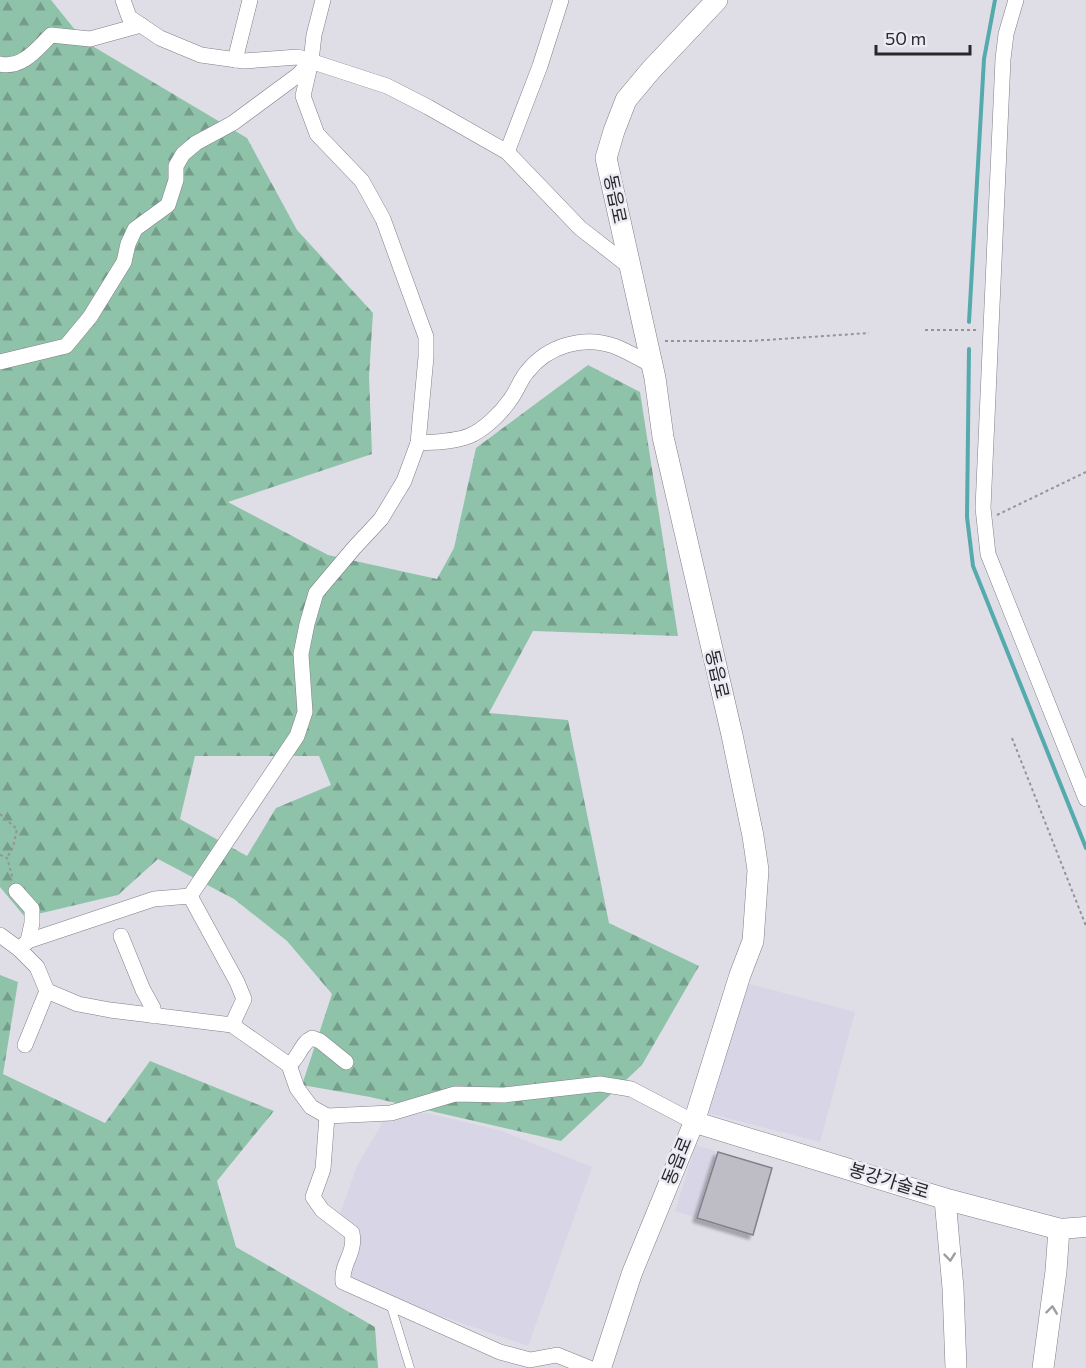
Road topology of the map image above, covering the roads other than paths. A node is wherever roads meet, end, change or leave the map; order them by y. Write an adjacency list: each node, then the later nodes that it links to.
1 (123, 0): 7 (street)
2 (250, 0): 8 (street)
3 (322, 0): 9 (street)
4 (561, 0): 11 (street)
5 (717, 0): 12 (main road, 동읍로)
6 (1016, 0): 16 (street)
7 (141, 25): 8 (street); 10 (street)
8 (235, 60): 9 (street)
9 (311, 62): 11 (street); 13 (street); 15 (street)
10 (0, 64)
11 (507, 152): 12 (street)
12 (630, 267): 14 (main road, 동읍로)
13 (0, 362)
14 (652, 365): 15 (street); 29 (main road, 동읍로)
15 (418, 443): 18 (street)
16 (1086, 799)
17 (16, 891): 21 (street)
18 (190, 896): 21 (street); 24 (street)
19 (0, 935): 21 (street)
20 (121, 936): 23 (street)
21 (23, 945): 22 (street)
22 (47, 991): 23 (street); 25 (street)
23 (154, 1016): 24 (street)
24 (232, 1025): 27 (street)
25 (25, 1045)
26 (346, 1062): 27 (street)
27 (289, 1065): 28 (street)
28 (327, 1116): 29 (street); 33 (street)
29 (694, 1122): 30 (main road, 봉강가술로); 36 (street, 동읍로)
30 (945, 1198): 32 (main road, 봉강가술로); 37 (main road, one-way to 37)
31 (1086, 1227): 32 (street, 봉강가술로)
32 (1059, 1229): 38 (main road, one-way to 32)
33 (391, 1304): 34 (lane); 35 (street)
34 (410, 1368)
35 (589, 1368)
36 (600, 1368)
37 (956, 1368)
38 (1042, 1368)

